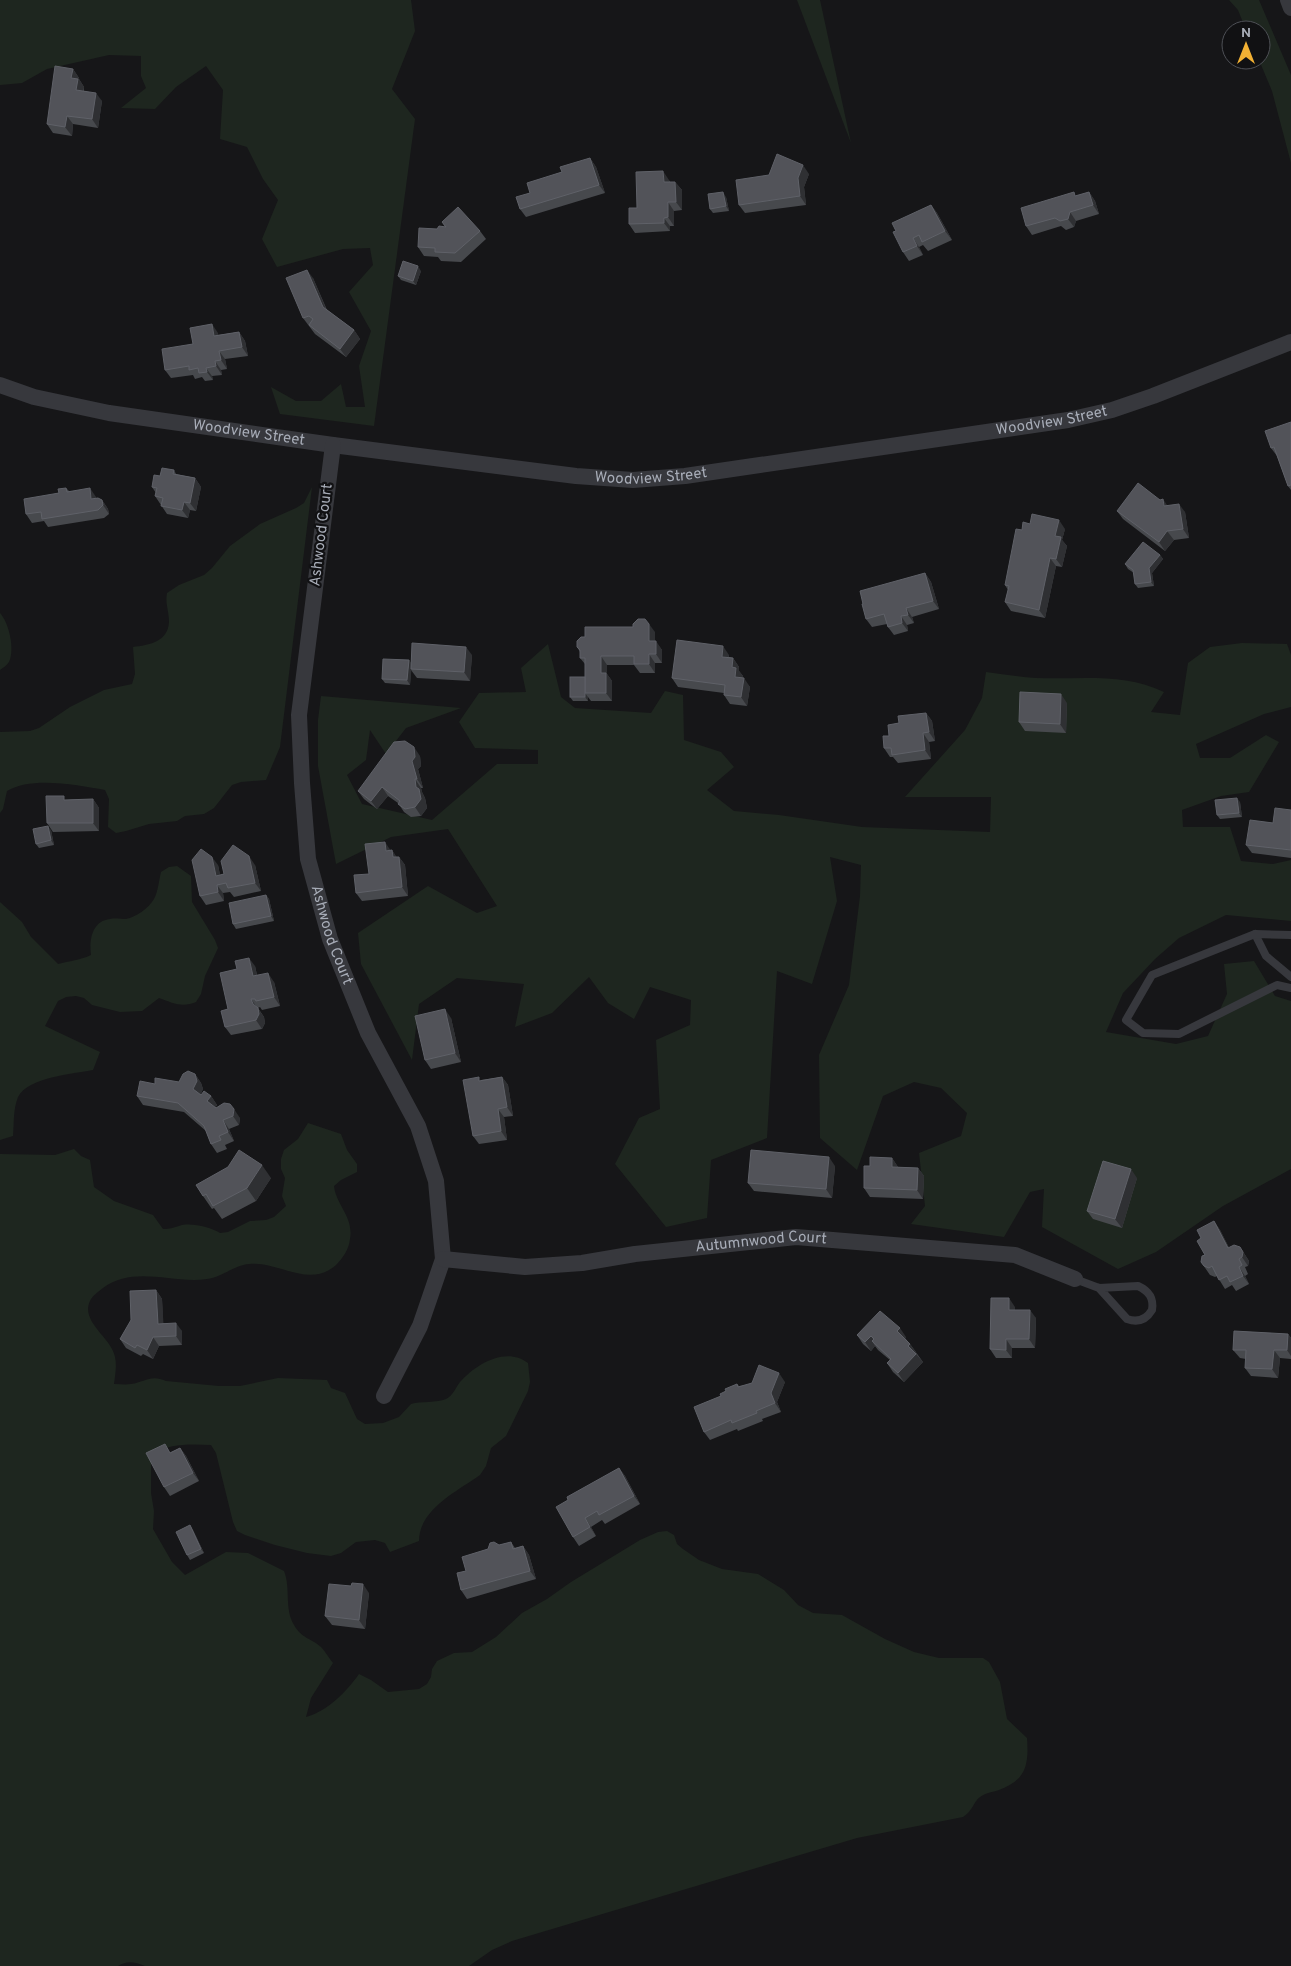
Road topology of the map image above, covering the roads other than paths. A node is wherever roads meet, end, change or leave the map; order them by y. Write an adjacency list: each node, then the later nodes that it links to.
1 (1288, 0): 2 (street)
2 (1291, 8)
3 (1291, 342): 5 (street, Woodview Street)
4 (0, 385): 5 (street, Woodview Street)
5 (333, 445): 10 (street, Ashwood Court)
6 (1256, 934): 7 (lane); 8 (lane); 9 (lane)
7 (1291, 935)
8 (1291, 977)
9 (1291, 988)
10 (443, 1259): 11 (street, Autumnwood Court); 13 (street, Ashwood Court)
11 (1074, 1278): 12 (lane)
12 (1099, 1288): 12 (lane)
13 (384, 1396)

